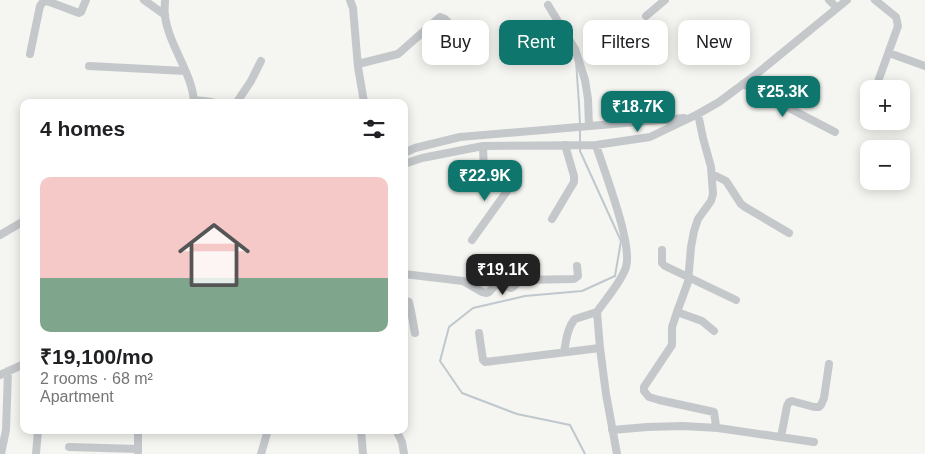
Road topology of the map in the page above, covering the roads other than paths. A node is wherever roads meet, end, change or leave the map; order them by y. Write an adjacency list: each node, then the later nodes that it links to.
1 (86, 0): 15 (street)
2 (144, 0): 11 (street)
3 (165, 0): 11 (street)
4 (350, 0): 17 (street)
5 (665, 0): 12 (street)
6 (829, 0): 10 (street)
7 (847, 0): 10 (street)
8 (875, 0): 14 (street)
9 (548, 5): 28 (street)
10 (837, 8): 22 (street)
11 (165, 15): 20 (street)
12 (646, 16)
13 (422, 33): 17 (street)
14 (889, 53): 19 (street); 21 (street)
15 (30, 54)
16 (261, 61): 24 (street)
17 (358, 64): 25 (street)
18 (90, 66): 20 (street)
19 (925, 66)
20 (185, 71): 23 (street)
21 (879, 80)
22 (743, 84): 26 (street); 29 (street)
23 (194, 99)
24 (239, 99)
25 (364, 99)
26 (698, 114): 27 (street); 35 (street)
27 (689, 118): 28 (street); 31 (street)
28 (587, 126): 33 (street)
29 (834, 132)
30 (569, 145): 31 (street); 32 (street); 38 (street)
31 (596, 145): 49 (street)
32 (482, 146): 34 (street); 37 (street)
33 (408, 151)
34 (408, 163)
35 (712, 174): 40 (street); 46 (street)
36 (517, 177): 37 (street)
37 (507, 189): 42 (street)
38 (552, 218)
39 (20, 223): 41 (street)
40 (789, 233)
41 (0, 235)
42 (472, 240)
43 (662, 250): 46 (street)
44 (577, 266): 45 (street)
45 (408, 274)
46 (689, 277): 47 (street); 50 (street)
47 (736, 300)
48 (408, 302): 52 (street)
49 (596, 312): 54 (street); 55 (street)
50 (676, 312): 51 (street); 60 (street)
51 (714, 331)
52 (415, 333)
53 (479, 333): 55 (street)
54 (600, 348): 55 (street); 61 (street)
55 (564, 352)
56 (828, 364): 67 (street)
57 (20, 366): 58 (street)
58 (8, 371): 59 (street); 71 (street)
59 (0, 374)
60 (718, 428): 61 (street); 67 (street)
61 (612, 430): 76 (street)
62 (38, 434): 72 (street)
63 (138, 434): 70 (street)
64 (267, 434): 73 (street)
65 (362, 434): 74 (street)
66 (398, 434): 75 (street)
67 (781, 437): 68 (street)
68 (814, 442)
69 (69, 447): 70 (street)
70 (138, 451)
71 (1, 454)
72 (36, 454)
73 (261, 454)
74 (363, 454)
75 (404, 454)
76 (617, 454)

